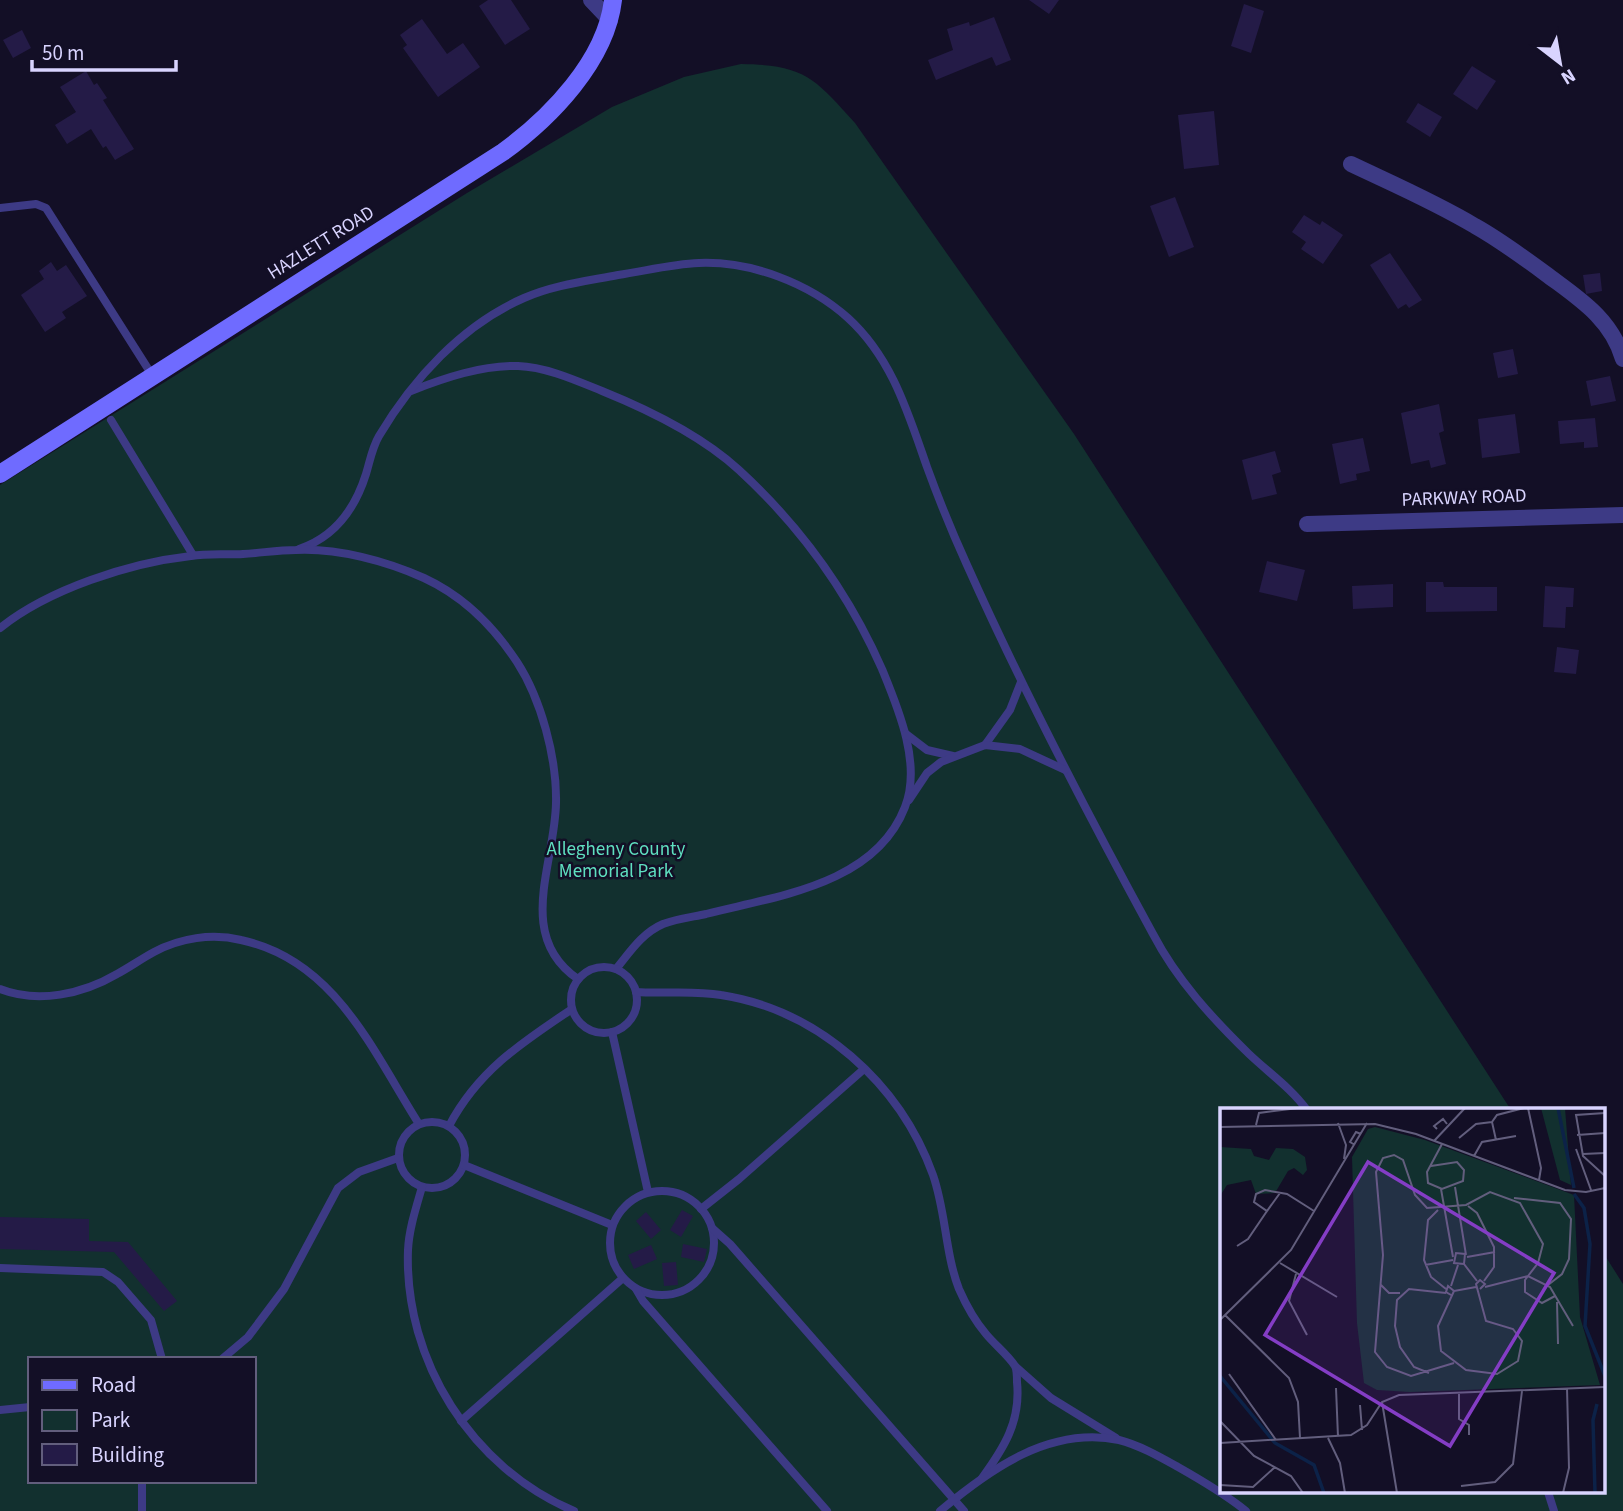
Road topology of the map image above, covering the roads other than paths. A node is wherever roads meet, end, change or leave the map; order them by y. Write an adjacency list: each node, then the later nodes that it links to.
1 (591, 0): 3 (street)
2 (613, 0): 3 (street, HAZLETT ROAD)
3 (610, 20): 7 (street, HAZLETT ROAD)
4 (1351, 164): 6 (street)
5 (0, 208): 7 (lane)
6 (1623, 359)
7 (152, 375): 10 (street, HAZLETT ROAD)
8 (408, 392): 13 (lane); 16 (lane); 17 (lane)
9 (111, 420): 14 (lane)
10 (0, 474)
11 (1623, 515): 12 (street, PARKWAY ROAD)
12 (1307, 524)
13 (299, 550): 14 (lane); 23 (lane)
14 (193, 555): 15 (lane)
15 (0, 628)
16 (1021, 682): 18 (lane); 20 (lane)
17 (906, 734): 19 (lane); 21 (lane)
18 (985, 745): 19 (lane); 20 (lane)
19 (953, 756): 21 (lane)
20 (1067, 771): 29 (lane)
21 (906, 806): 22 (lane)
22 (616, 969): 23 (lane); 25 (lane)
23 (578, 979): 26 (lane)
24 (0, 989): 30 (lane)
25 (636, 992): 27 (lane); 28 (lane)
26 (572, 1009): 27 (lane); 31 (lane)
27 (612, 1032): 35 (lane)
28 (864, 1069): 36 (lane); 44 (lane)
29 (1305, 1108)
30 (419, 1124): 31 (lane); 32 (lane)
31 (449, 1126): 33 (lane)
32 (398, 1158): 34 (lane); 43 (lane)
33 (464, 1165): 34 (lane); 37 (lane)
34 (422, 1187): 47 (lane)
35 (648, 1192): 36 (lane); 37 (lane)
36 (701, 1209): 38 (lane)
37 (612, 1225): 40 (lane)
38 (712, 1228): 41 (lane); 54 (lane)
39 (0, 1268): 42 (lane)
40 (623, 1278): 41 (lane); 47 (lane)
41 (636, 1289): 57 (lane)
42 (162, 1357)
43 (224, 1357)
44 (1016, 1367): 48 (lane); 49 (lane)
45 (28, 1407): 46 (lane)
46 (0, 1410)
47 (461, 1421): 56 (lane)
48 (1122, 1441): 49 (lane); 51 (lane)
49 (982, 1478): 54 (lane)
50 (142, 1483): 55 (lane)
51 (1220, 1493)
52 (1221, 1494): 60 (lane)
53 (1549, 1494): 61 (lane)
54 (954, 1500): 58 (lane); 59 (lane)
55 (142, 1511)
56 (574, 1511)
57 (827, 1511)
58 (940, 1511)
59 (964, 1511)
60 (1246, 1511)
61 (1555, 1511)

